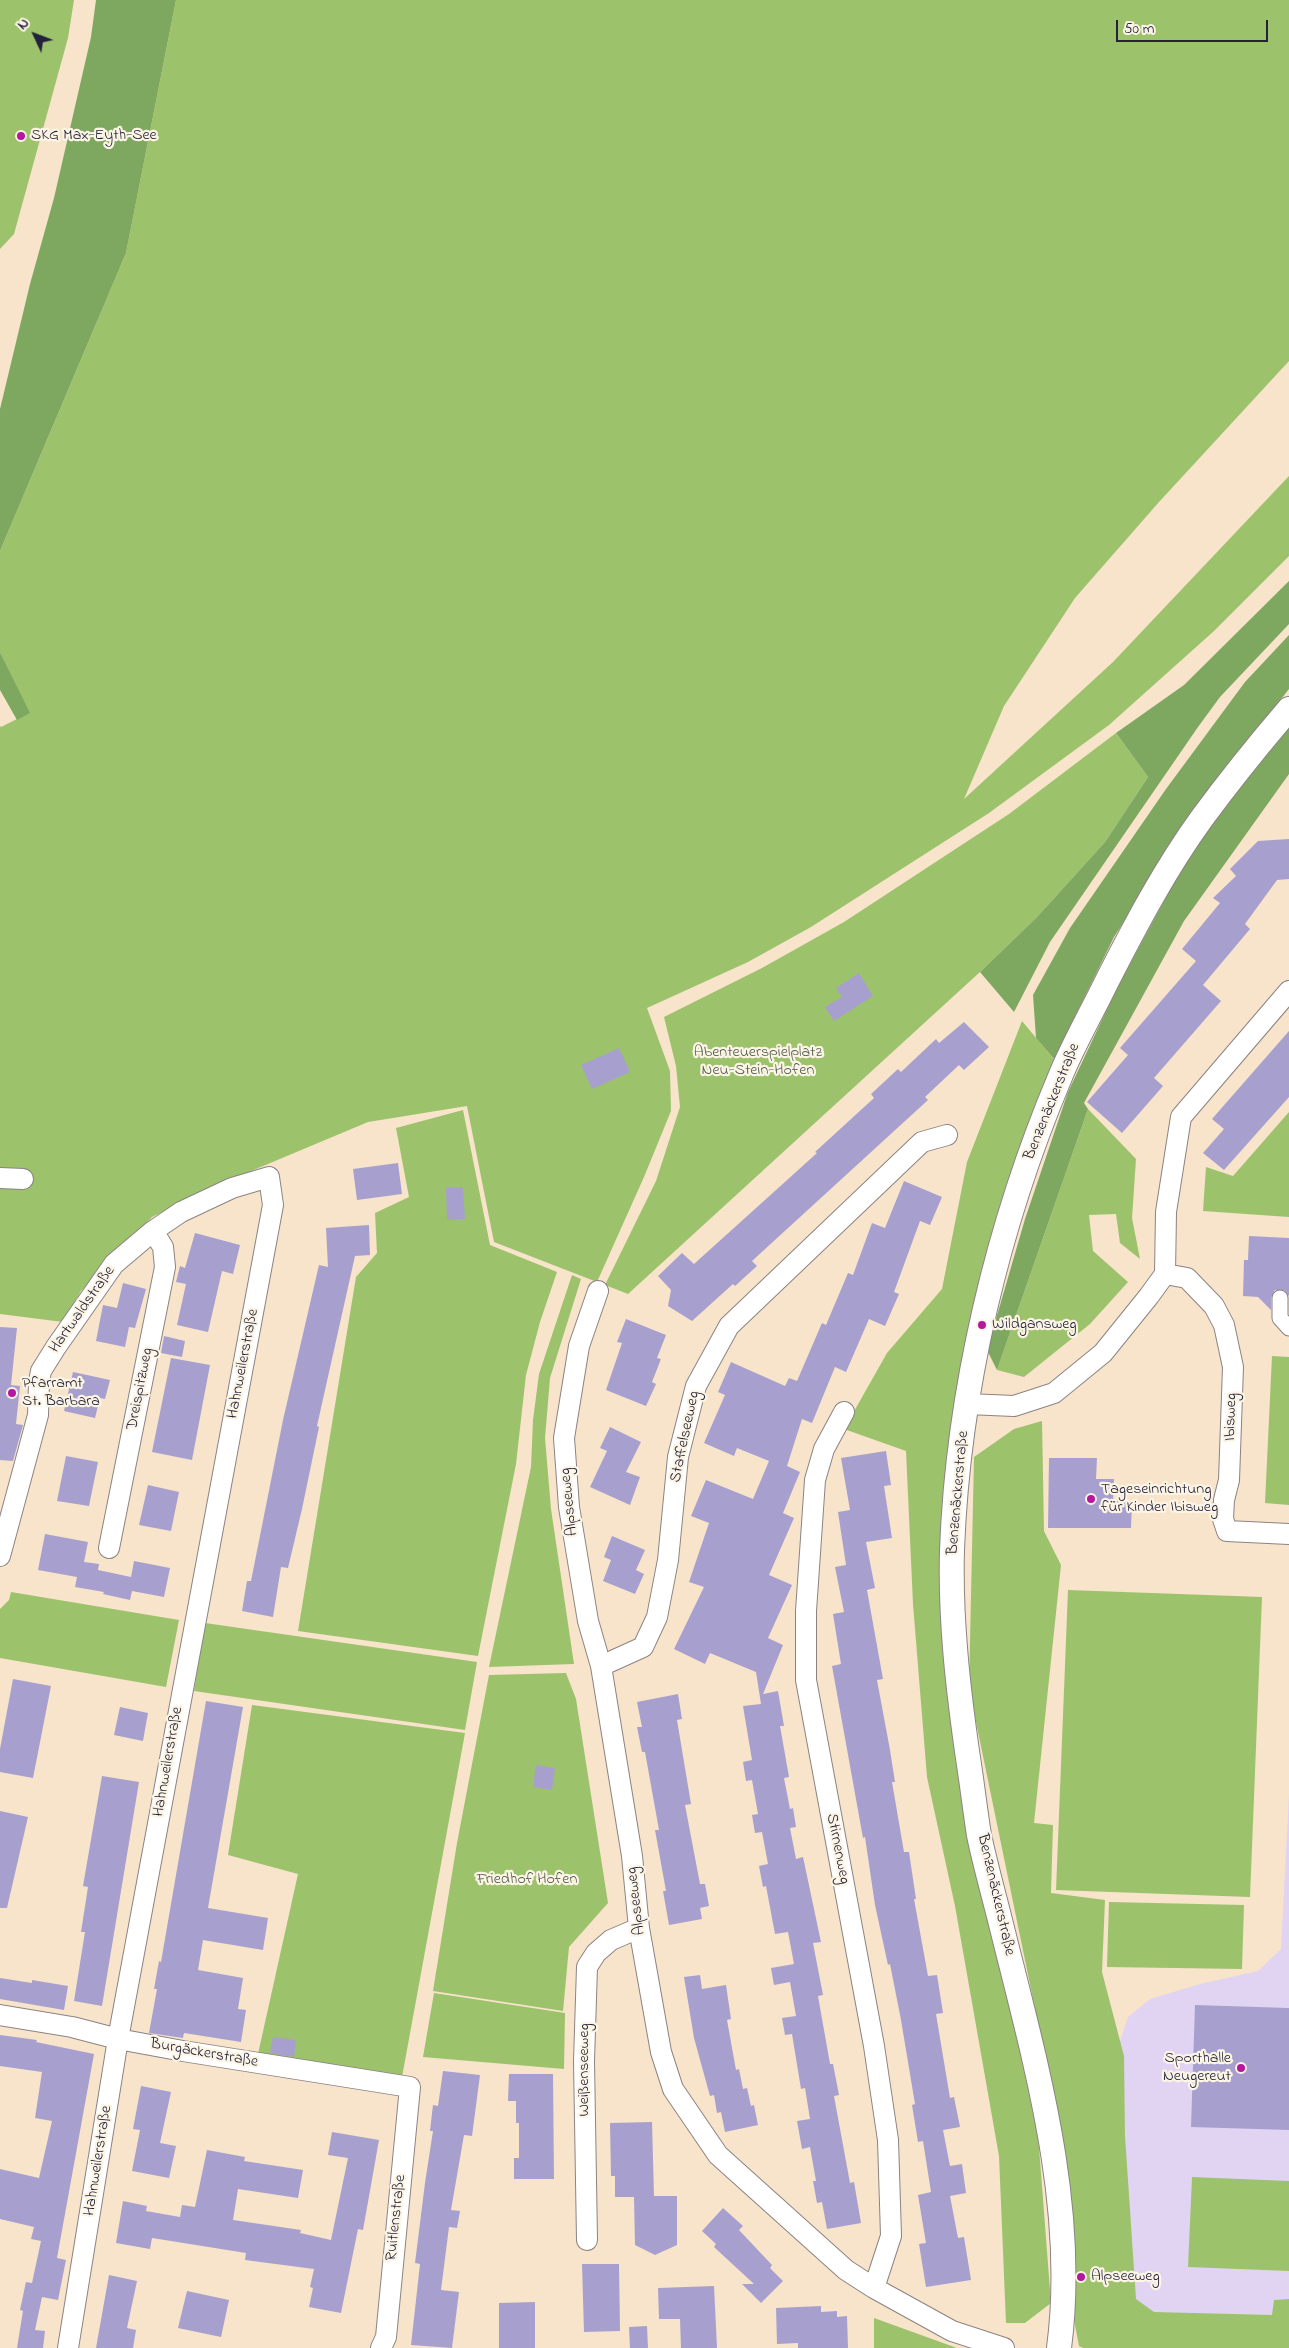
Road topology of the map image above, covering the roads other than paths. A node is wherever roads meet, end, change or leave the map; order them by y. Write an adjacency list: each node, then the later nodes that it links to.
1 (1289, 709): 12 (street, Benzenäckerstraße)
2 (1289, 991): 8 (street)
3 (946, 1135): 17 (street, Staffelseeweg)
4 (269, 1177): 7 (street, Hartwaldstraße); 20 (street, Hahnweilerstraße)
5 (0, 1178): 6 (street)
6 (23, 1179)
7 (153, 1231): 15 (street, Dreispitzweg); 16 (street, Hartwaldstraße)
8 (1165, 1274): 12 (street); 14 (street, Ibisweg)
9 (598, 1291): 17 (street, Alpseeweg)
10 (1280, 1298): 11 (street)
11 (1289, 1328)
12 (967, 1404): 27 (street, Benzenäckerstraße)
13 (844, 1412): 23 (street, Stirnenweg)
14 (1289, 1534)
15 (109, 1548)
16 (0, 1556)
17 (601, 1666): 18 (street, Alpseeweg)
18 (639, 1928): 22 (street, Weißenseeweg); 23 (street, Alpseeweg)
19 (0, 2015): 20 (street, Burgäckerstraße)
20 (118, 2039): 21 (street, Burgäckerstraße); 24 (street, Hahnweilerstraße)
21 (410, 2087): 25 (street, Ruitlenstraße)
22 (587, 2240)
23 (874, 2288): 26 (street, Alpseeweg)
24 (68, 2348)
25 (381, 2348)
26 (1004, 2348)
27 (1059, 2348)

